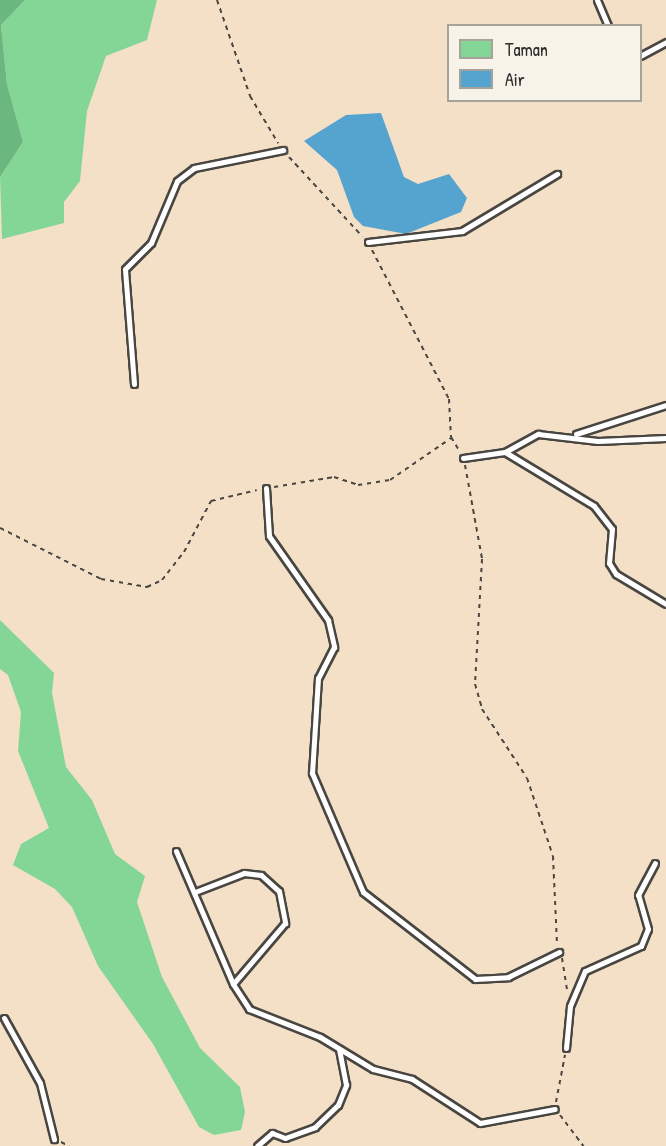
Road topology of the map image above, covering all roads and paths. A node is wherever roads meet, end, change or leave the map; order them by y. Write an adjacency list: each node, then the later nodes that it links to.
1 (217, 0): 6 (path)
2 (597, 0): 3 (lane)
3 (607, 24)
4 (666, 42): 5 (lane)
5 (642, 55)
6 (283, 150): 8 (path); 9 (lane)
7 (557, 174): 8 (lane)
8 (368, 242): 12 (path)
9 (134, 384)
10 (666, 405): 11 (lane)
11 (575, 434): 13 (lane); 14 (lane)
12 (452, 437): 15 (path); 16 (path)
13 (666, 438)
14 (505, 452): 15 (lane); 18 (lane)
15 (463, 458): 22 (path)
16 (266, 488): 17 (path); 22 (lane)
17 (0, 528)
18 (666, 604)
19 (176, 851): 21 (lane)
20 (655, 863): 27 (lane)
21 (195, 892): 23 (lane); 23 (lane)
22 (559, 952): 24 (path)
23 (233, 984): 26 (lane)
24 (565, 997)
25 (4, 1018): 29 (lane)
26 (339, 1048): 28 (lane); 30 (lane)
27 (566, 1048): 28 (path)
28 (555, 1108): 31 (path)
29 (54, 1139)
30 (257, 1146)
31 (583, 1146)

